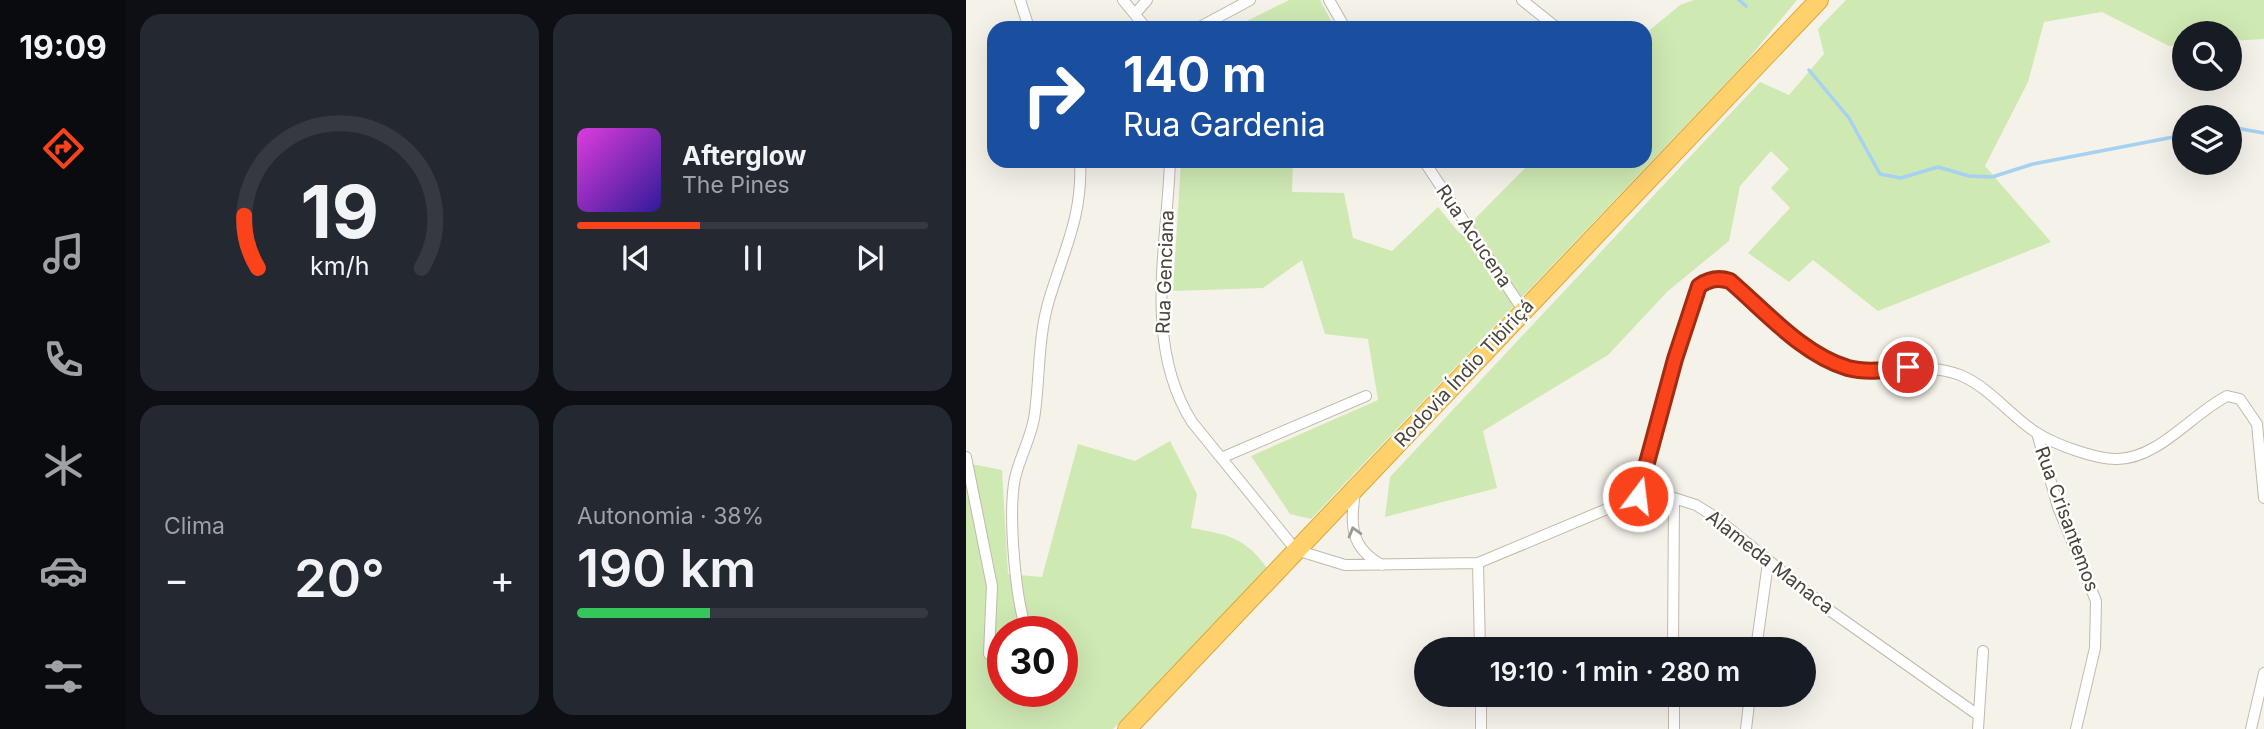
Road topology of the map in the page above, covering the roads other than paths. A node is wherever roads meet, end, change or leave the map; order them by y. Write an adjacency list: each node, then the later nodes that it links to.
1 (1020, 0): 11 (street)
2 (1123, 0): 9 (street)
3 (1147, 0): 9 (street)
4 (1250, 0): 13 (street)
5 (1329, 0): 14 (street)
6 (1522, 0): 15 (street)
7 (1813, 0): 10 (highway, Rodovia Índio Tibiriçá)
8 (1819, 0): 10 (highway, Rodovia Índio Tibiriçá)
9 (1135, 14): 12 (street)
10 (1802, 17): 19 (highway, Rodovia Índio Tibiriçá)
11 (1027, 21)
12 (1140, 21)
13 (1211, 21)
14 (1341, 21)
15 (1548, 21)
16 (1080, 168): 33 (street)
17 (1170, 168): 23 (street, Rua Genciana)
18 (1429, 168): 19 (street, Rua Acucena)
19 (1523, 310): 24 (highway, Rodovia Índio Tibiriçá)
20 (1366, 396): 23 (street)
21 (2037, 433): 25 (street); 27 (street); 48 (street, Rua Crisantemos)
22 (966, 457): 32 (street)
23 (1221, 458): 28 (street, Rua Genciana)
24 (1356, 487): 28 (highway, Rodovia Índio Tibiriçá); 31 (street, one-way to 24)
25 (1638, 496): 26 (street, Alameda Manaca); 29 (street, Alameda Manaca)
26 (1674, 498): 30 (street, Alameda Manaca); 35 (street)
27 (2264, 498)
28 (1296, 550): 31 (street, Alameda Manaca); 43 (highway, Rodovia Índio Tibiriçá)
29 (1478, 563): 31 (street, Alameda Manaca); 34 (street)
30 (1768, 563): 36 (street); 42 (street, Alameda Manaca)
31 (1382, 565)
32 (991, 616)
33 (1023, 616)
34 (1480, 637)
35 (1674, 637)
36 (1758, 637)
37 (1983, 652): 42 (street)
38 (2264, 673): 49 (street)
39 (1481, 707): 44 (street)
40 (1674, 707): 45 (street)
41 (1749, 707): 46 (street)
42 (1978, 715): 47 (street)
43 (1127, 729)
44 (1481, 729)
45 (1674, 729)
46 (1746, 729)
47 (1978, 729)
48 (2076, 729)
49 (2251, 729)

